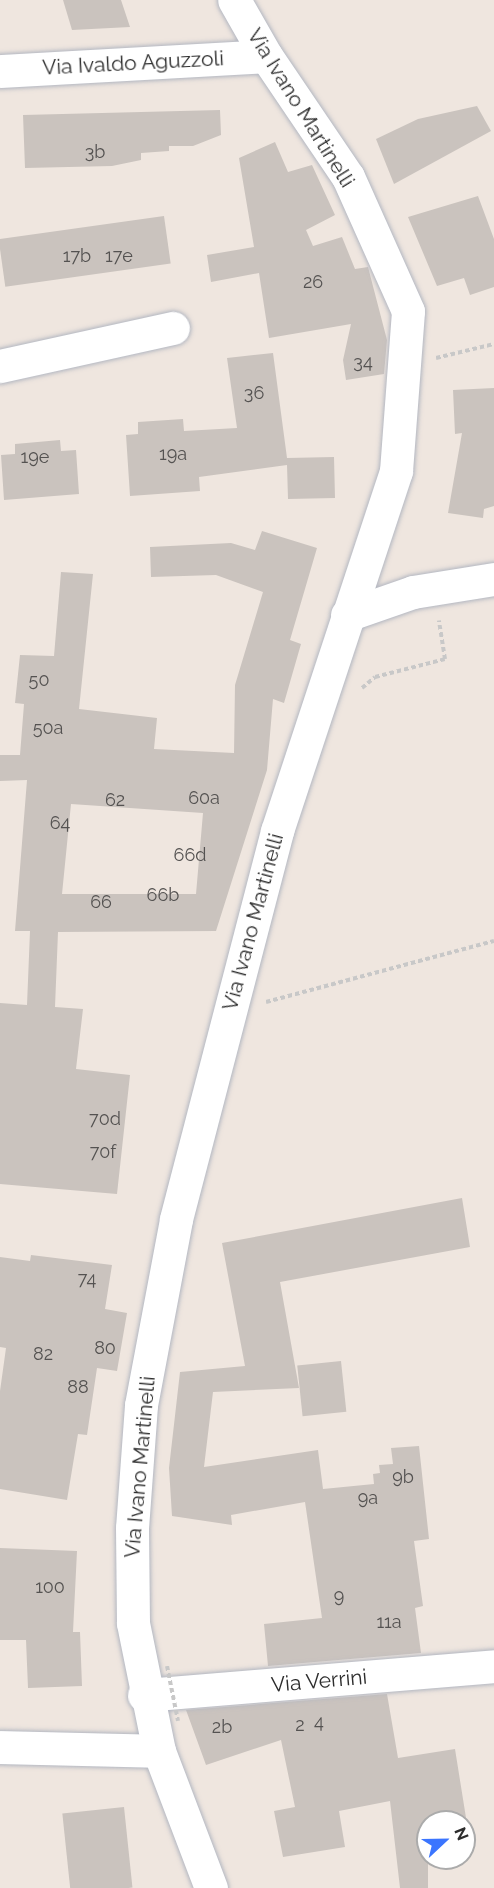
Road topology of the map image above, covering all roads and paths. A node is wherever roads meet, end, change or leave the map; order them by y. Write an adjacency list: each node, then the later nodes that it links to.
1 (234, 0): 2 (street, Via Ivano Martinelli)
2 (266, 56): 3 (street, Via Ivaldo Aguzzoli); 7 (street, Via Ivano Martinelli)
3 (0, 71)
4 (173, 328): 6 (street)
5 (494, 344): 7 (path)
6 (0, 366)
7 (404, 366): 9 (street, Via Ivano Martinelli)
8 (494, 579): 9 (street)
9 (347, 615): 14 (street, Via Ivano Martinelli)
10 (494, 941): 11 (path)
11 (263, 1002)
12 (167, 1666): 15 (path, bridge)
13 (494, 1666): 14 (street, Via Verrini)
14 (144, 1695): 17 (street, Via Ivano Martinelli)
15 (178, 1721)
16 (0, 1747): 17 (street)
17 (159, 1751): 18 (street, Via Ivano Martinelli)
18 (211, 1888)

